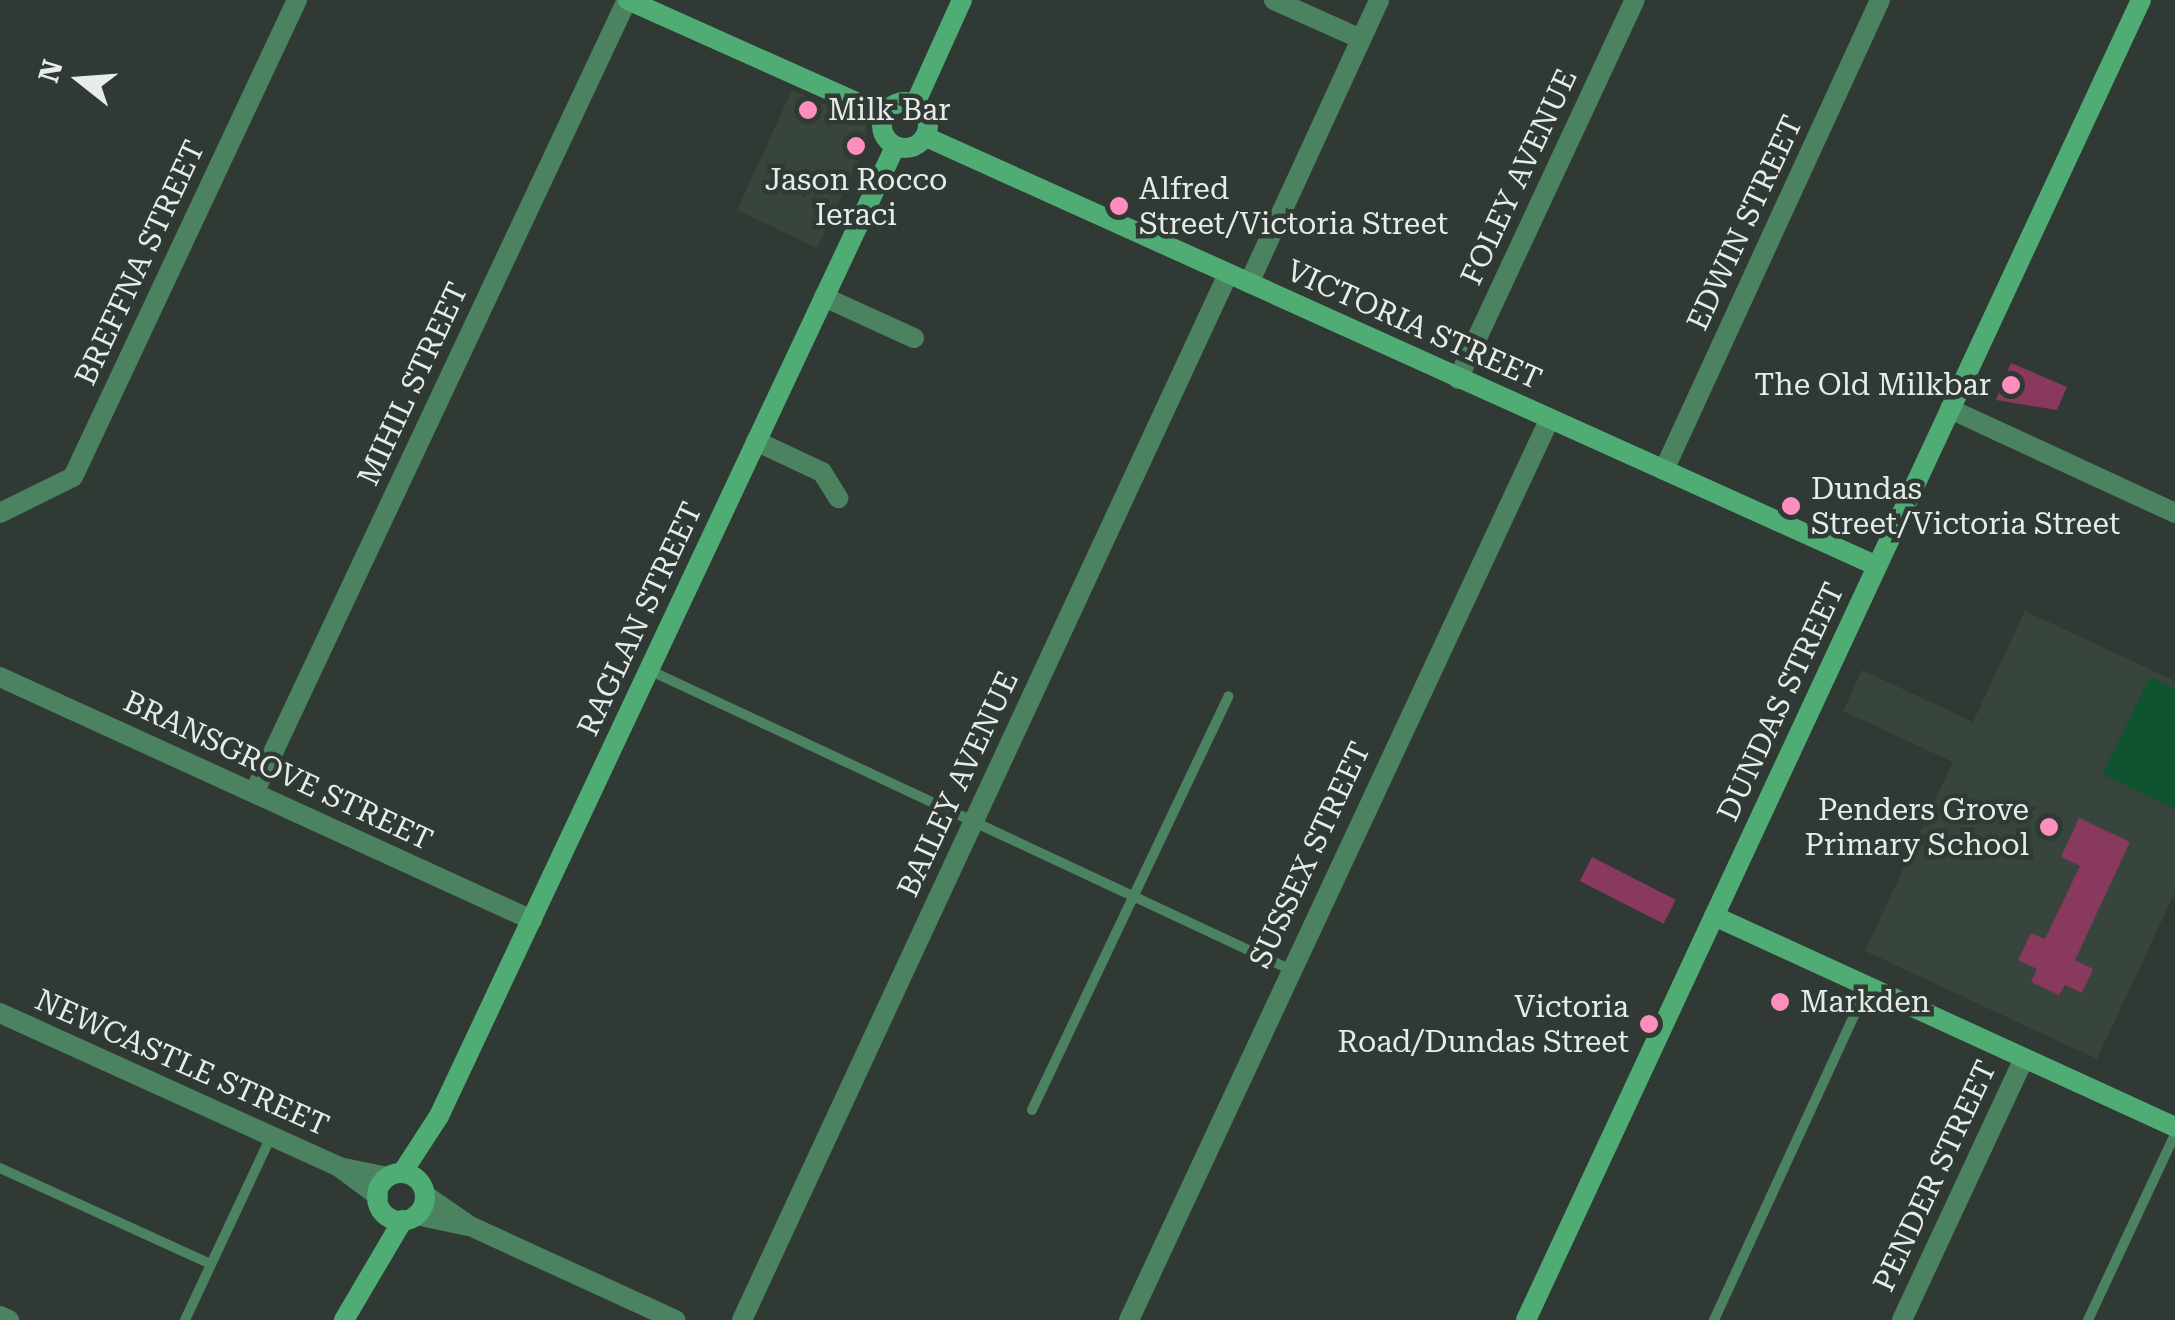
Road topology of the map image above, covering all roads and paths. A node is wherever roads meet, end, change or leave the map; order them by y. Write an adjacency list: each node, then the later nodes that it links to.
1 (297, 0): 26 (street, BREFFNA STREET)
2 (627, 0): 9 (street); 31 (street, MIHIL STREET)
3 (962, 0): 11 (street)
4 (1274, 0): 10 (street)
5 (1379, 0): 10 (street)
6 (1634, 0): 19 (street, FOLEY AVENUE)
7 (1880, 0): 23 (street, EDWIN STREET)
8 (2141, 0): 20 (street, DUNDAS STREET)
9 (658, 6): 12 (street)
10 (1361, 40): 16 (street)
11 (915, 104): 12 (street); 13 (street)
12 (884, 114): 14 (street)
13 (926, 137): 14 (street); 15 (street, VICTORIA STREET)
14 (894, 147): 17 (street, RAGLAN STREET)
15 (1228, 274): 16 (street, VICTORIA STREET); 32 (street, BAILEY AVENUE)
16 (1249, 284): 19 (street, VICTORIA STREET)
17 (824, 297): 18 (street); 22 (street, RAGLAN STREET)
18 (914, 338)
19 (1458, 380): 21 (street, VICTORIA STREET)
20 (1950, 409): 25 (street); 27 (street, DUNDAS STREET)
21 (1550, 418): 23 (street, VICTORIA STREET); 36 (street, SUSSEX STREET)
22 (756, 441): 24 (street); 28 (street, RAGLAN STREET)
23 (1664, 470): 27 (street, VICTORIA STREET)
24 (838, 498)
25 (2175, 512)
26 (0, 513)
27 (1877, 566): 34 (street, DUNDAS STREET)
28 (649, 670): 32 (lane); 35 (street, RAGLAN STREET)
29 (0, 678): 31 (street, BRANSGROVE STREET)
30 (1230, 696): 33 (lane)
31 (254, 793): 35 (street, BRANSGROVE STREET)
32 (974, 822): 33 (lane); 51 (street, BAILEY AVENUE)
33 (1133, 898): 36 (lane); 40 (lane)
34 (1714, 916): 37 (street); 53 (street, DUNDAS STREET)
35 (532, 920): 44 (street, RAGLAN STREET)
36 (1288, 969): 52 (street, SUSSEX STREET)
37 (1868, 986): 39 (street); 54 (lane)
38 (0, 1014): 42 (street, NEWCASTLE STREET)
39 (2024, 1058): 41 (street); 55 (street, PENDER STREET)
40 (1032, 1110)
41 (2175, 1130): 56 (lane)
42 (270, 1136): 44 (street, NEWCASTLE STREET); 45 (lane)
43 (0, 1168): 45 (lane)
44 (402, 1196): 49 (street, RAGLAN STREET); 50 (street, NEWCASTLE STREET)
45 (210, 1264): 48 (lane)
46 (0, 1316): 47 (street)
47 (8, 1320)
48 (184, 1320)
49 (344, 1320)
50 (676, 1320)
51 (742, 1320)
52 (1128, 1320)
53 (1526, 1320)
54 (1714, 1320)
55 (1902, 1320)
56 (2088, 1320)

